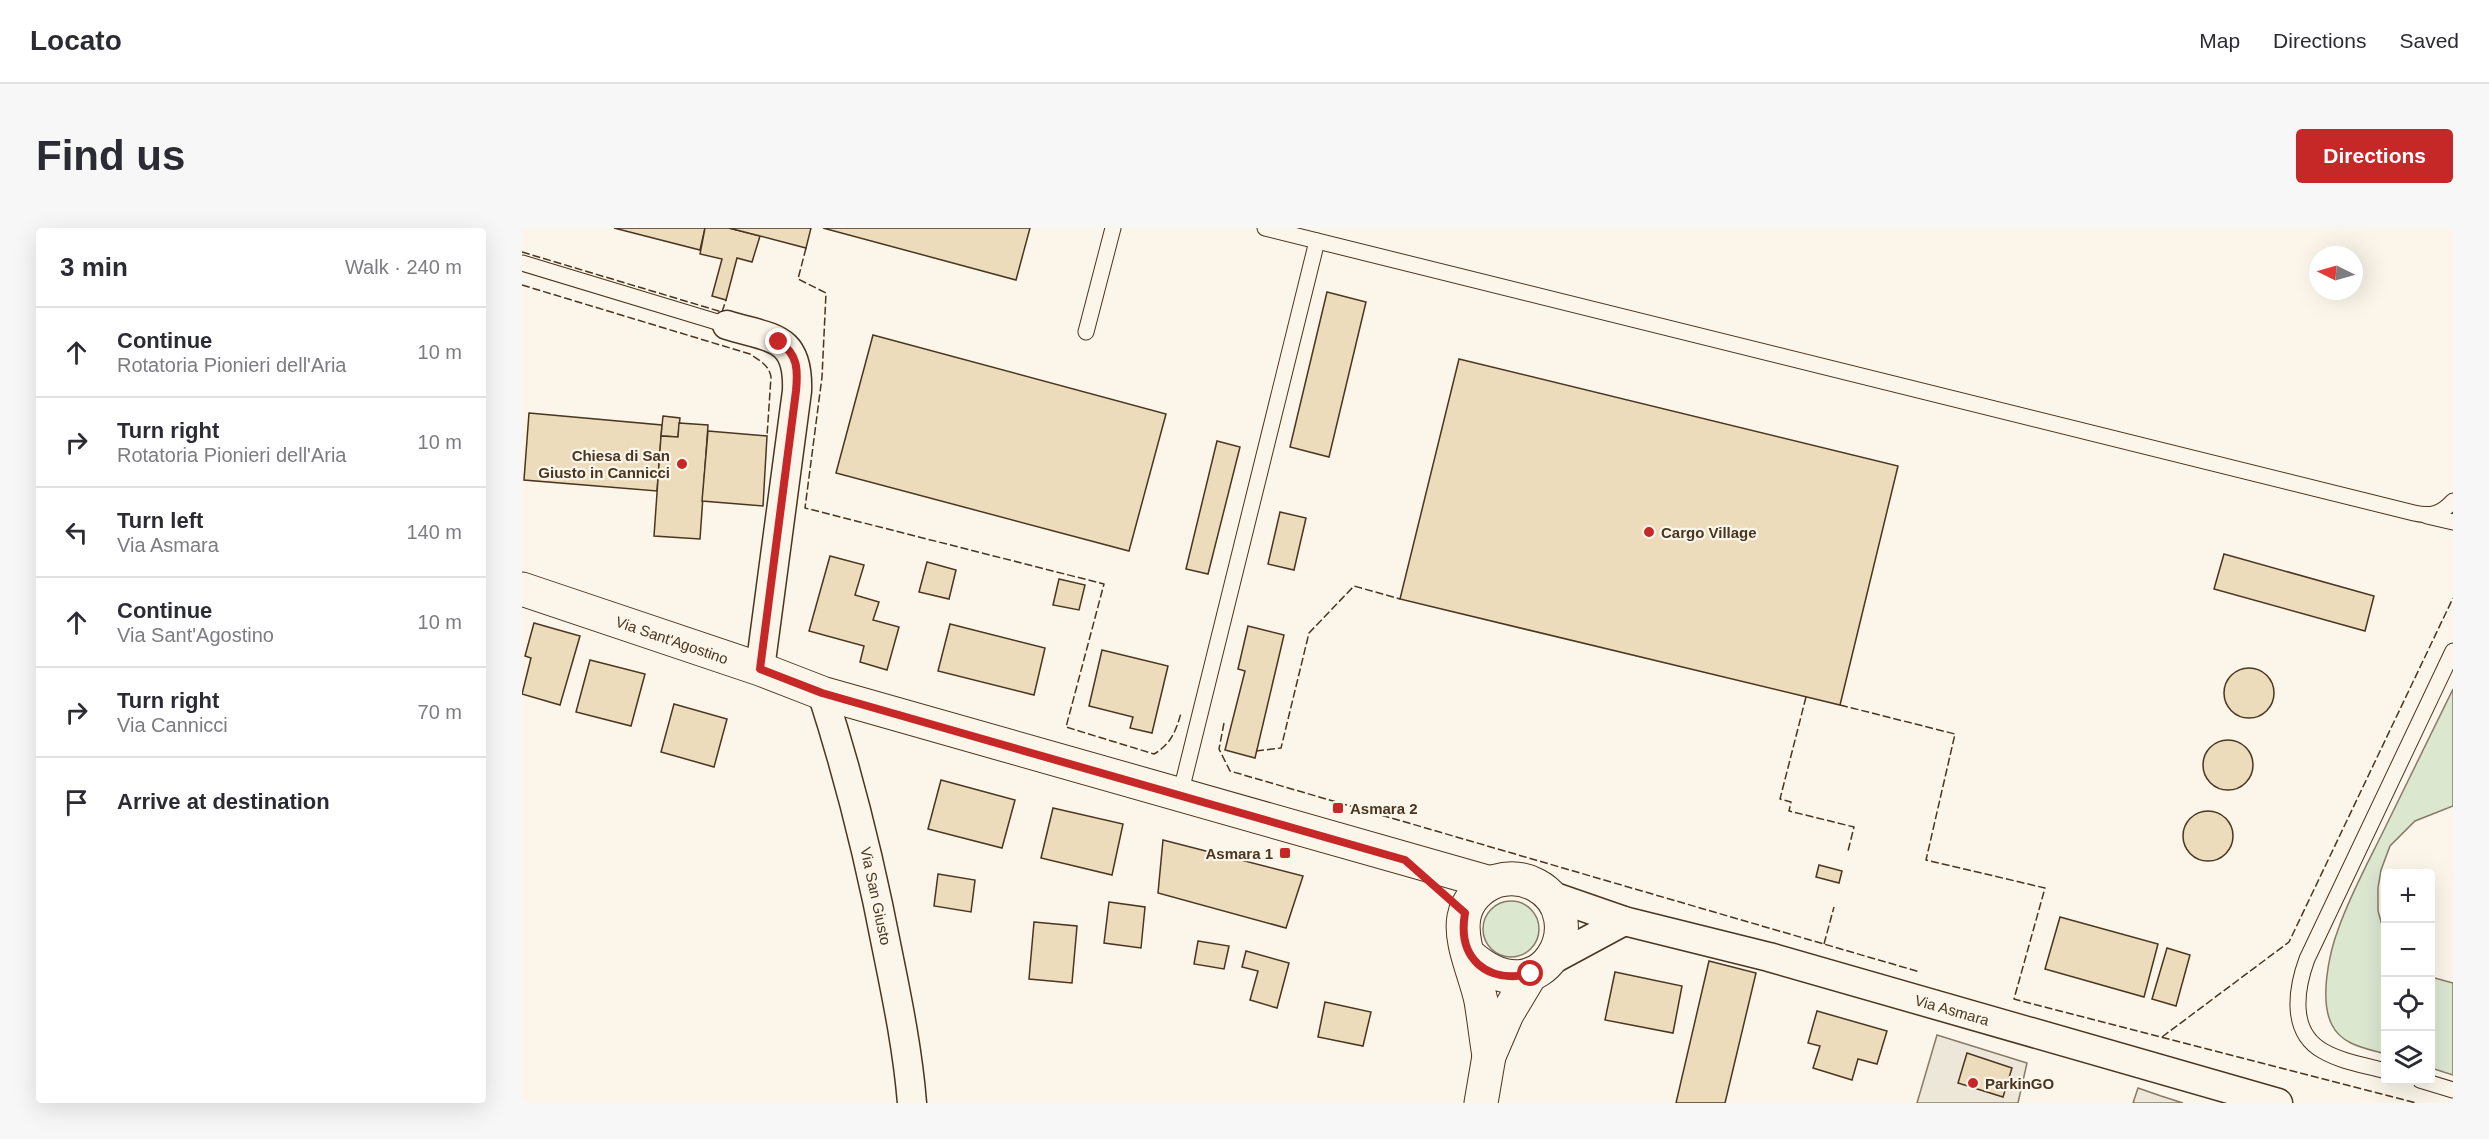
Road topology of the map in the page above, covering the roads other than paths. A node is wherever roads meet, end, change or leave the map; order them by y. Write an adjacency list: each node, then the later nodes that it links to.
1 (1113, 228): 6 (lane)
2 (1265, 228): 3 (lane)
3 (1317, 241): 8 (lane); 14 (lane)
4 (522, 263): 5 (lane)
5 (727, 325): 12 (street)
6 (1086, 332)
7 (2453, 501): 8 (lane)
8 (2427, 516): 9 (lane)
9 (2453, 522)
10 (522, 589): 12 (street, Via Sant'Agostino)
11 (2453, 651): 23 (lane)
12 (760, 669): 13 (street, Via Sant'Agostino)
13 (822, 693): 14 (street); 26 (street, Via San Giusto)
14 (1180, 795): 15 (street)
15 (1405, 860): 16 (street); 18 (street)
16 (1491, 883): 17 (street); 18 (street)
17 (1549, 895): 19 (street, Via Asmara); 21 (street)
18 (1465, 913): 20 (street)
19 (1623, 921): 21 (street); 28 (street, Via Asmara)
20 (1470, 956): 21 (street); 22 (street)
21 (1540, 968): 22 (street)
22 (1489, 1056): 27 (street)
23 (2381, 1070)
24 (2435, 1085): 25 (lane)
25 (2453, 1090)
26 (912, 1103)
27 (1481, 1103)
28 (2278, 1103)

